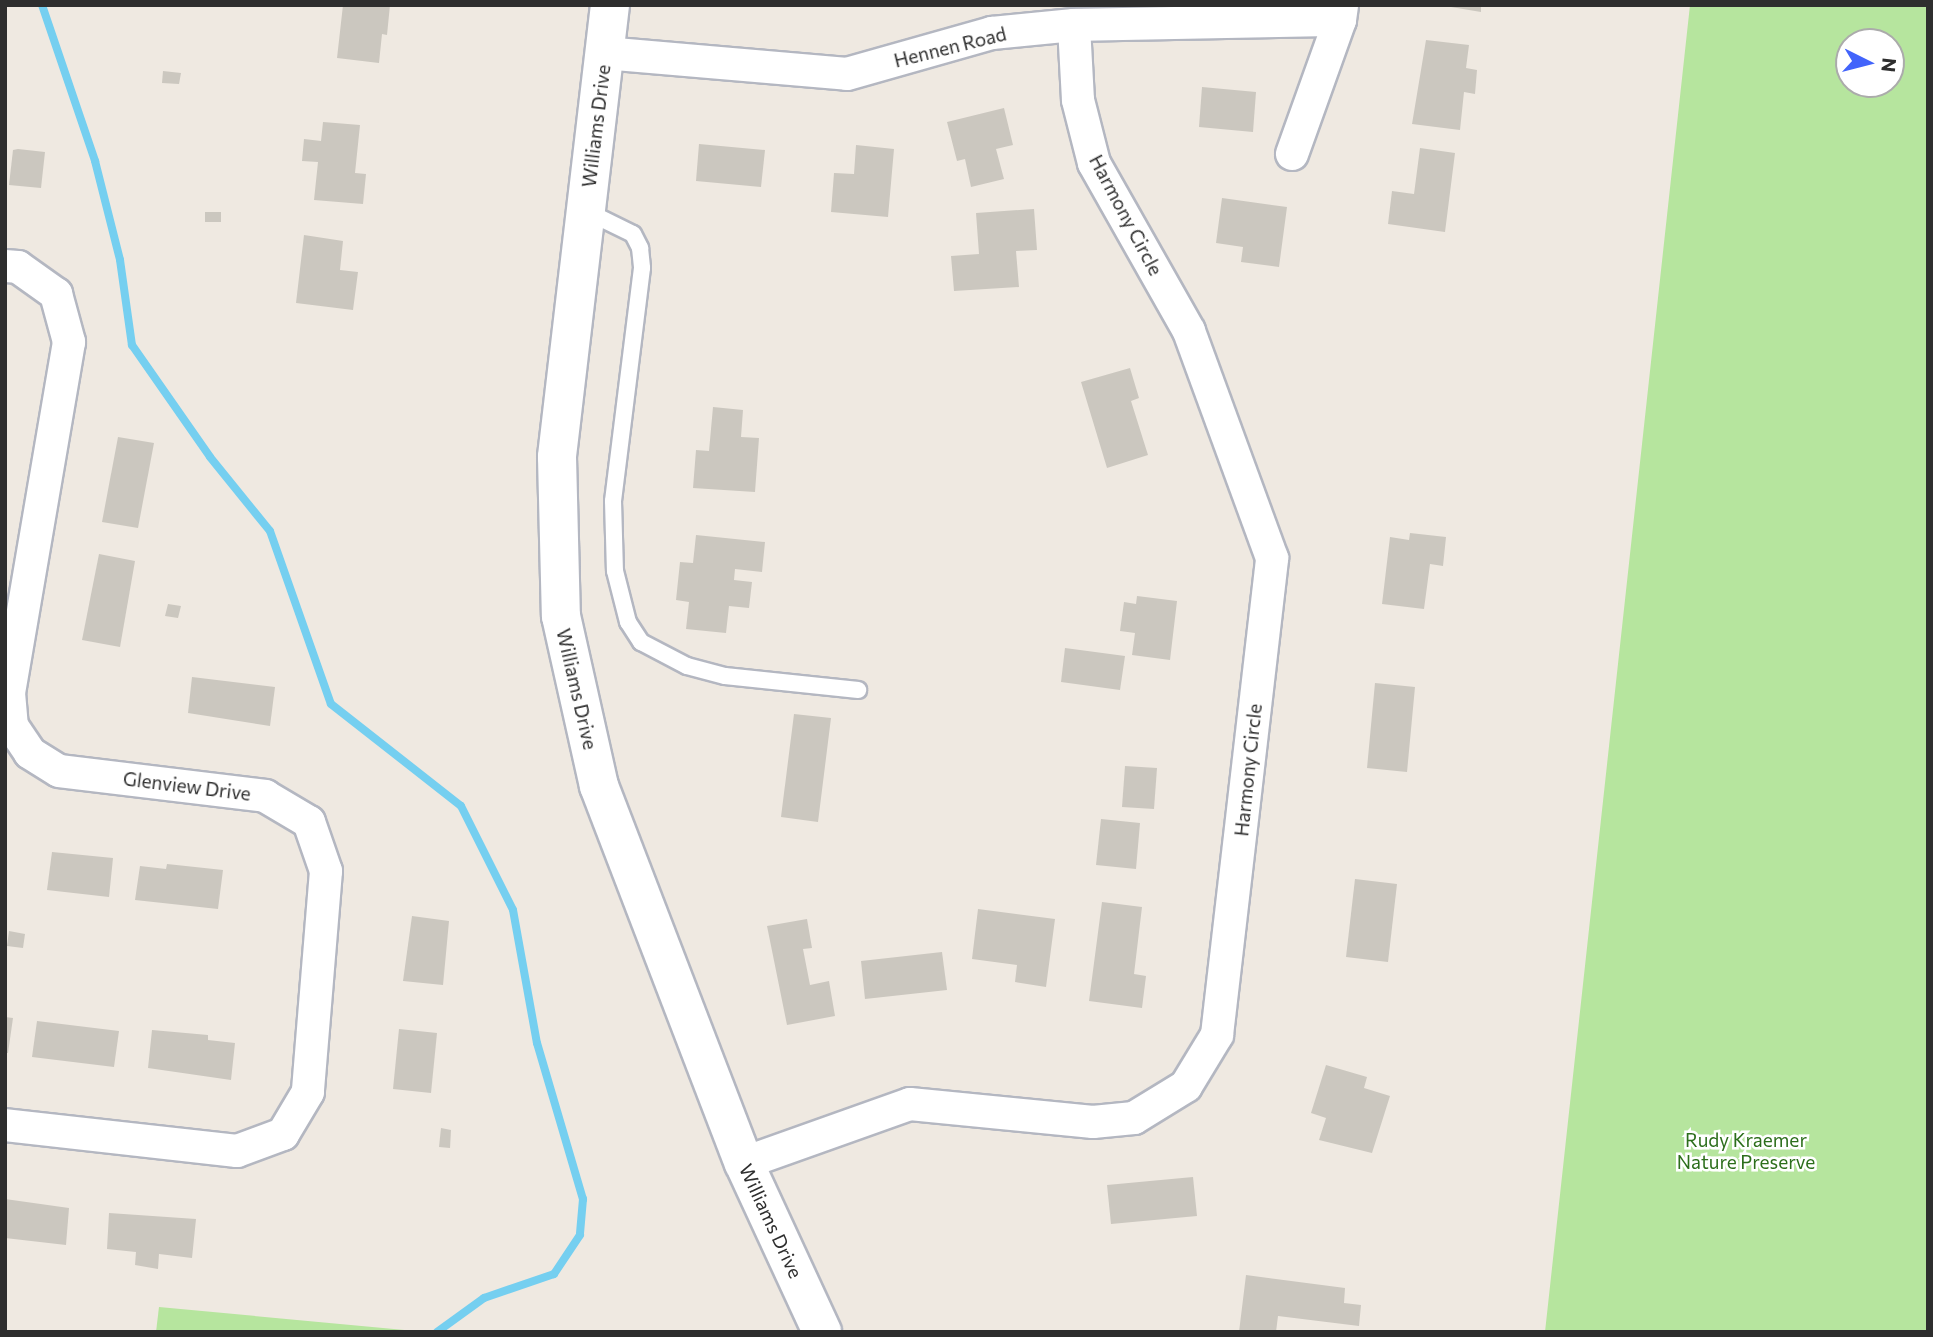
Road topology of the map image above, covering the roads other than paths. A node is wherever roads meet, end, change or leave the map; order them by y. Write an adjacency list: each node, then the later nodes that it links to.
1 (610, 5): 4 (main road, Williams Drive)
2 (1341, 13): 3 (street, Hennen Road); 5 (street, Hennen Road)
3 (1074, 24): 4 (street, Hennen Road); 10 (street, Harmony Circle)
4 (604, 53): 6 (main road, Williams Drive)
5 (1292, 153)
6 (586, 211): 8 (lane); 10 (main road, Williams Drive)
7 (5, 266): 9 (street, Glenview Drive)
8 (858, 690)
9 (5, 1125)
10 (744, 1163): 11 (main road, Williams Drive)
11 (821, 1332)

